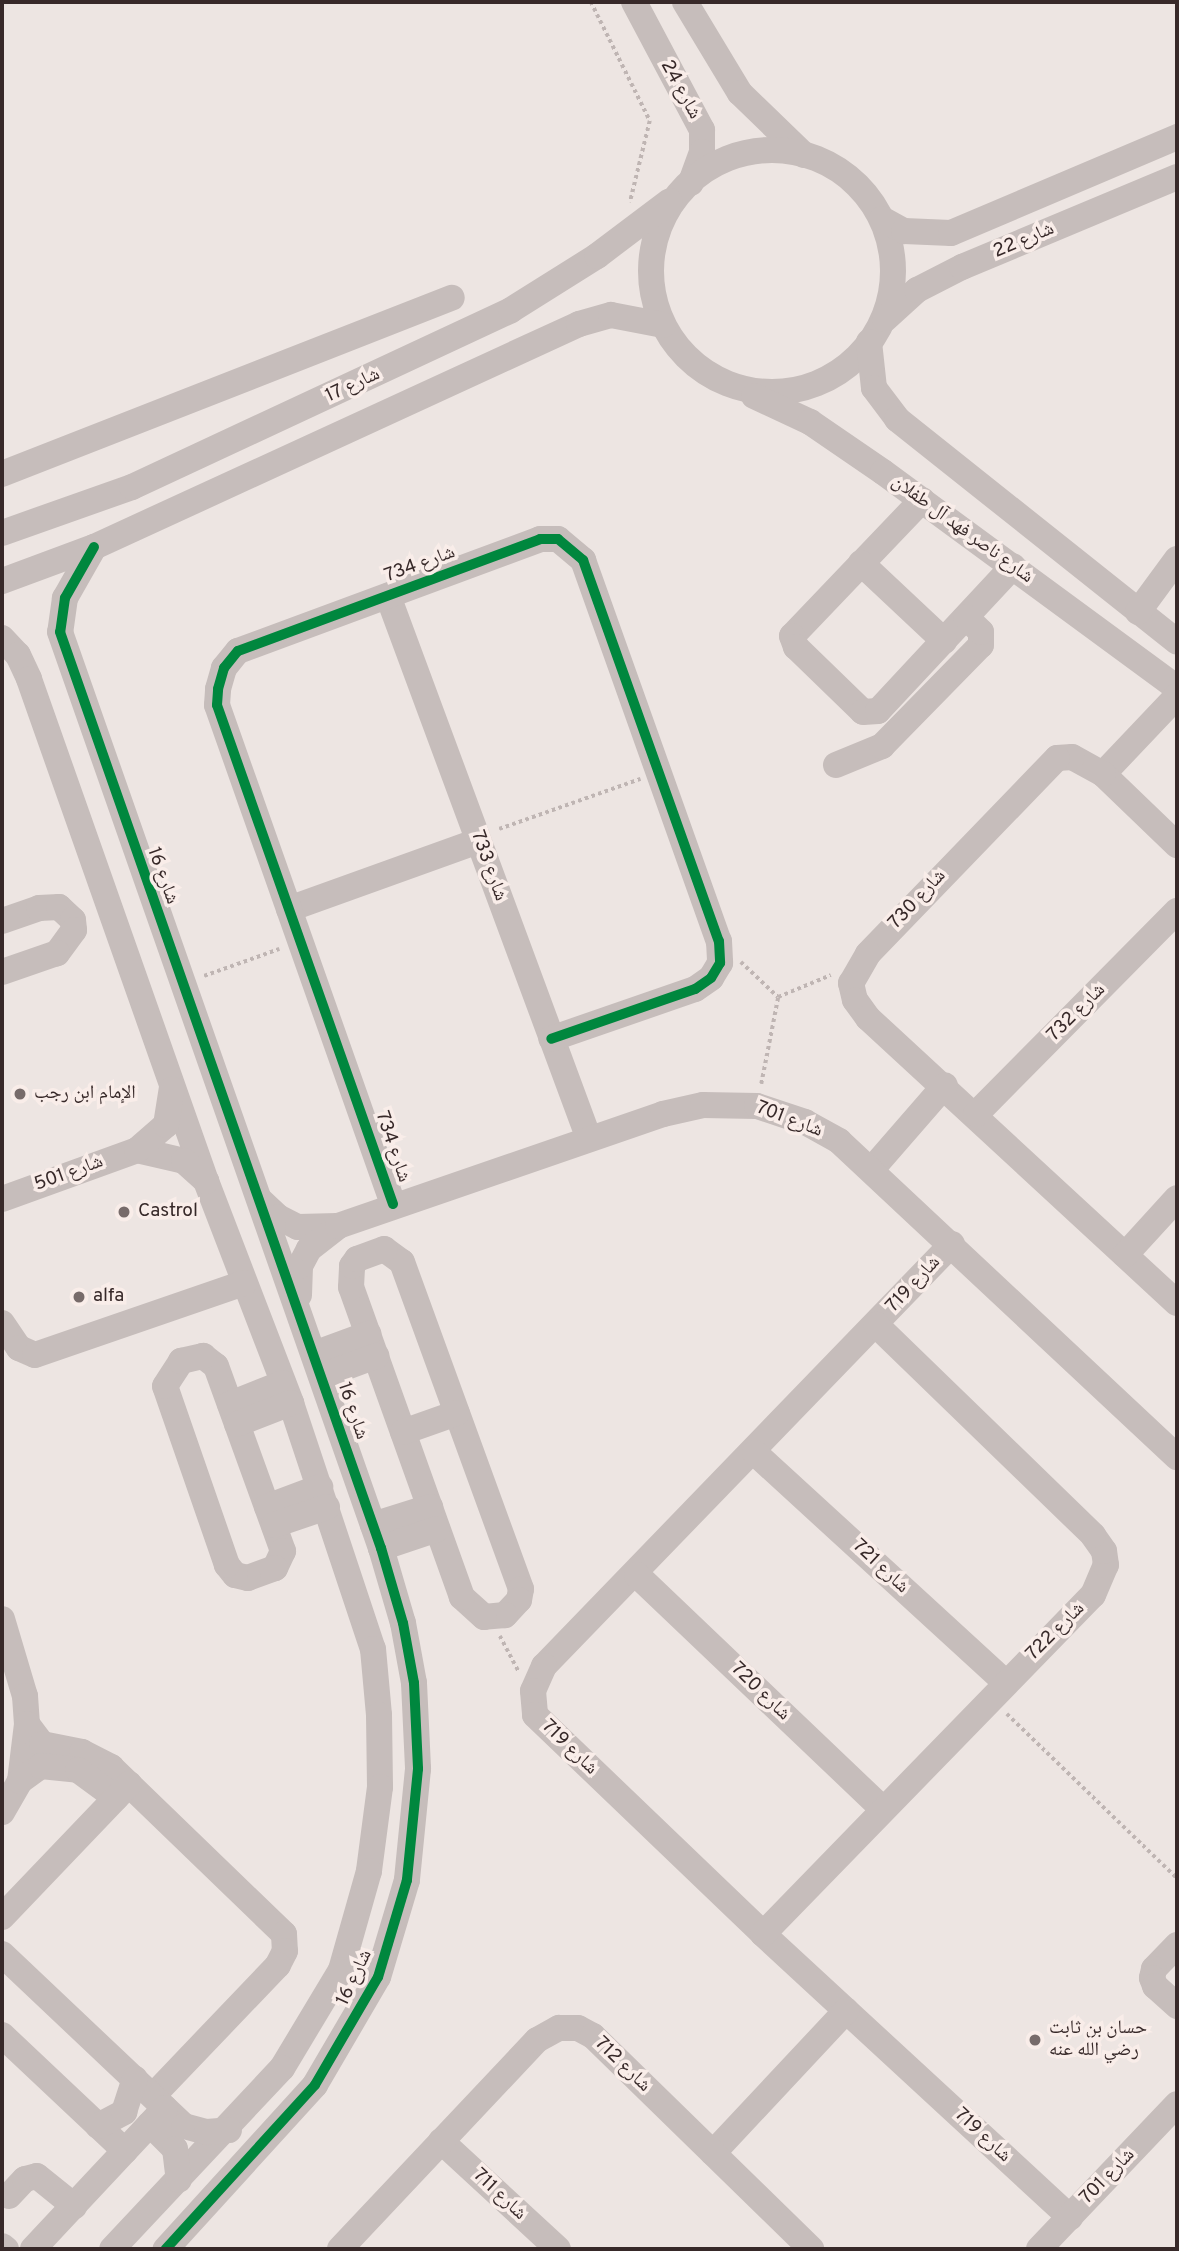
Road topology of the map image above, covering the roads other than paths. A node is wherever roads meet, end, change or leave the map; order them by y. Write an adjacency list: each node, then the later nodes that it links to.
1 (634, 2): 6 (street, شارع 24)
2 (685, 2): 4 (street)
3 (1177, 137): 7 (street, شارع 22)
4 (804, 155): 6 (street); 7 (street)
5 (1177, 177): 10 (street, شارع 22)
6 (686, 188): 9 (street); 14 (street, شارع 17)
7 (882, 219): 10 (street)
8 (452, 298): 12 (street)
9 (663, 325): 11 (street); 16 (street, شارع 17)
10 (875, 332): 11 (street); 21 (street)
11 (737, 388): 13 (street, شارع ناصر فهد آل طفلان)
12 (2, 474)
13 (922, 499): 15 (street, شارع ناصر فهد آل طفلان); 18 (street)
14 (2, 533)
15 (969, 533): 19 (street, شارع ناصر فهد آل طفلان); 21 (street)
16 (94, 547): 20 (street, شارع 17); 41 (street, شارع 16)
17 (1177, 559): 23 (street)
18 (861, 563): 26 (street); 26 (street)
19 (1013, 566): 24 (street); 28 (street, شارع ناصر فهد آل طفلان)
20 (2, 581)
21 (1101, 583): 23 (street)
22 (388, 596): 33 (street, شارع 733); 36 (street, شارع 734); 42 (street, شارع 734)
23 (1138, 612): 27 (street)
24 (966, 617): 26 (street); 30 (street)
25 (2, 638): 32 (street, شارع 16)
26 (944, 641)
27 (1177, 642)
28 (1177, 688)
29 (1177, 696): 31 (street)
30 (836, 765)
31 (1103, 774): 34 (street, شارع 730); 43 (street, شارع 730)
32 (67, 787): 35 (street, شارع 16); 41 (street)
33 (477, 839): 36 (street); 42 (street, شارع 733)
34 (1177, 845)
35 (109, 906): 38 (street); 44 (street, شارع 16)
36 (289, 909): 53 (street, شارع 734)
37 (1177, 911): 45 (street, شارع 732)
38 (73, 920): 39 (street); 40 (street)
39 (2, 921)
40 (2, 972)
41 (183, 986): 52 (street, شارع 16)
42 (551, 1039): 46 (street, شارع 733)
43 (945, 1085): 45 (street, شارع 730); 48 (street)
44 (173, 1086): 47 (street, شارع 501); 49 (street, شارع 16)
45 (976, 1114): 56 (street, شارع 730)
46 (588, 1136): 48 (street, شارع 701); 53 (street, شارع 701)
47 (137, 1150): 49 (street); 51 (street, شارع 501)
48 (872, 1169): 55 (street, شارع 701)
49 (206, 1181): 57 (street, شارع 16)
50 (1177, 1198): 56 (street)
51 (2, 1199)
52 (261, 1200): 54 (street, شارع 701); 59 (street, شارع 16)
53 (393, 1204): 54 (street, شارع 701)
54 (338, 1226): 59 (street, شارع 701)
55 (952, 1244): 61 (street, شارع 719); 69 (street, شارع 701)
56 (1125, 1255): 58 (street, شارع 730)
57 (244, 1283): 60 (street); 64 (street, شارع 16)
58 (1177, 1303)
59 (300, 1314): 63 (street, شارع 16)
60 (2, 1323)
61 (876, 1325): 68 (street, شارع 719); 76 (street, شارع 722)
62 (372, 1345): 63 (street); 65 (street); 67 (street)
63 (318, 1365): 73 (street, شارع 16)
64 (287, 1393): 66 (street); 70 (street, شارع 16)
65 (457, 1413): 67 (street); 72 (street)
66 (233, 1414): 71 (street); 71 (street)
67 (403, 1432): 72 (street)
68 (755, 1452): 74 (street, شارع 719); 76 (street, شارع 721)
69 (1177, 1457)
70 (323, 1497): 71 (street); 92 (street, شارع 16)
71 (270, 1516)
72 (433, 1518): 73 (street)
73 (377, 1537): 105 (street, شارع 16)
74 (637, 1575): 80 (street, شارع 720); 83 (street, شارع 719)
75 (2, 1619): 77 (street)
76 (998, 1690): 80 (street, شارع 722)
77 (27, 1724): 78 (street); 79 (street)
78 (20, 1781): 79 (street); 81 (street)
79 (122, 1791): 82 (street); 89 (street)
80 (883, 1808): 83 (street, شارع 722)
81 (2, 1812)
82 (2, 1917)
83 (763, 1934): 87 (street, شارع 719)
84 (1177, 1945): 86 (street)
85 (2, 1954): 89 (street)
86 (1177, 2006)
87 (846, 2011): 95 (street); 99 (street, شارع 719)
88 (2, 2035): 91 (street)
89 (151, 2102): 91 (street); 92 (street); 94 (street); 96 (street)
90 (1177, 2104): 99 (street, شارع 701)
91 (98, 2126): 94 (street)
92 (231, 2128): 96 (street, شارع 16); 104 (street)
93 (440, 2141): 95 (street, شارع 712); 106 (street, شارع 712); 107 (street, شارع 711)
94 (125, 2151): 98 (street)
95 (713, 2153): 108 (street, شارع 712)
96 (179, 2180): 103 (street, شارع 16)
97 (9, 2196): 98 (street)
98 (74, 2206): 102 (street)
99 (1070, 2217): 109 (street, شارع 701)
100 (2, 2246): 101 (street)
101 (6, 2249)
102 (33, 2249)
103 (112, 2249)
104 (139, 2249)
105 (166, 2249)
106 (340, 2249)
107 (558, 2249)
108 (811, 2249)
109 (1039, 2249)

